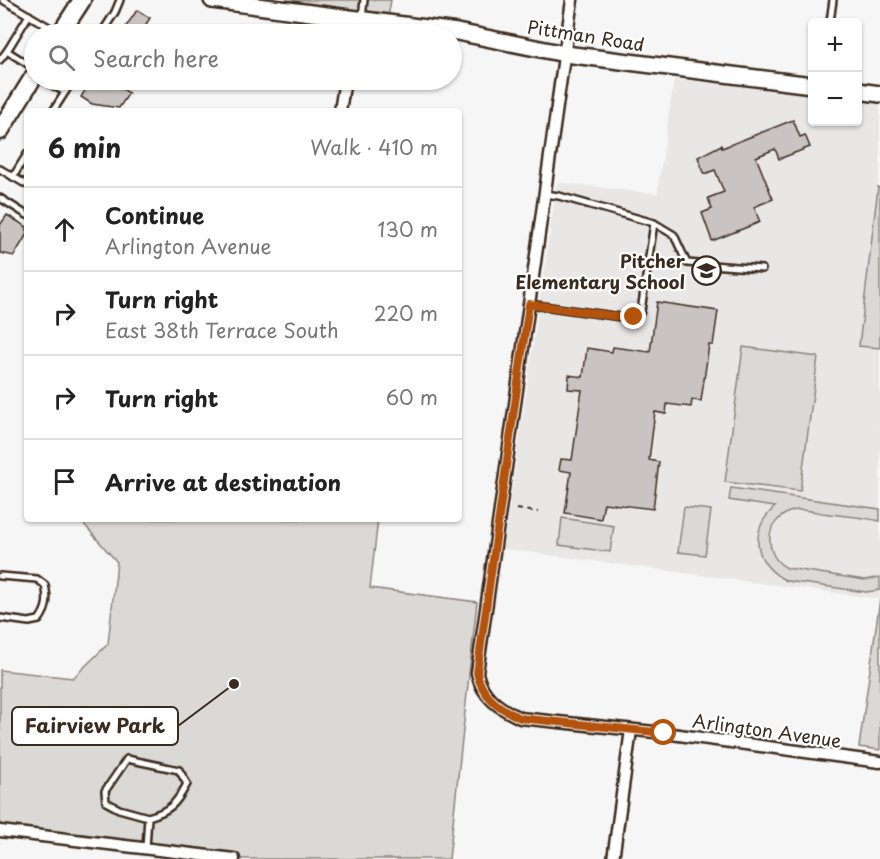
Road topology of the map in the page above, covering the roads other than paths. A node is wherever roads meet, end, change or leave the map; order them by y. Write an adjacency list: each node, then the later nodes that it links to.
1 (3, 0): 9 (lane)
2 (82, 0): 13 (main road)
3 (120, 0): 14 (lane)
4 (212, 0): 8 (street, Pittman Road)
5 (364, 0): 11 (lane)
6 (572, 0): 19 (street)
7 (833, 0): 10 (lane)
8 (246, 2): 11 (street, Pittman Road)
9 (29, 15): 12 (lane); 18 (lane)
10 (831, 18)
11 (358, 19): 15 (street); 16 (street, Pittman Road)
12 (44, 24)
13 (66, 24)
14 (107, 24)
15 (356, 24)
16 (396, 24)
17 (462, 33): 19 (street, Pittman Road)
18 (7, 51): 20 (lane); 21 (lane)
19 (565, 54): 22 (street, Pittman Road); 36 (street)
20 (0, 60)
21 (24, 62)
22 (808, 84)
23 (25, 90): 31 (main road)
24 (61, 90): 28 (lane)
25 (343, 90): 30 (street)
26 (879, 90): 27 (street)
27 (862, 91)
28 (65, 92): 29 (lane)
29 (55, 108)
30 (340, 108)
31 (0, 131)
32 (24, 158): 34 (lane)
33 (0, 169): 34 (lane)
34 (13, 177): 35 (lane)
35 (24, 183)
36 (545, 194): 39 (lane); 41 (street)
37 (0, 198): 38 (lane)
38 (24, 212)
39 (654, 223): 40 (lane); 41 (lane)
40 (762, 269)
41 (529, 304): 44 (street, Arlington Avenue)
42 (0, 576): 43 (lane)
43 (0, 618)
44 (631, 730): 45 (street, Arlington Avenue); 50 (street)
45 (880, 762)
46 (148, 817): 46 (lane); 48 (lane)
47 (0, 831): 48 (street)
48 (146, 848): 49 (street)
49 (234, 859)
50 (613, 859)

